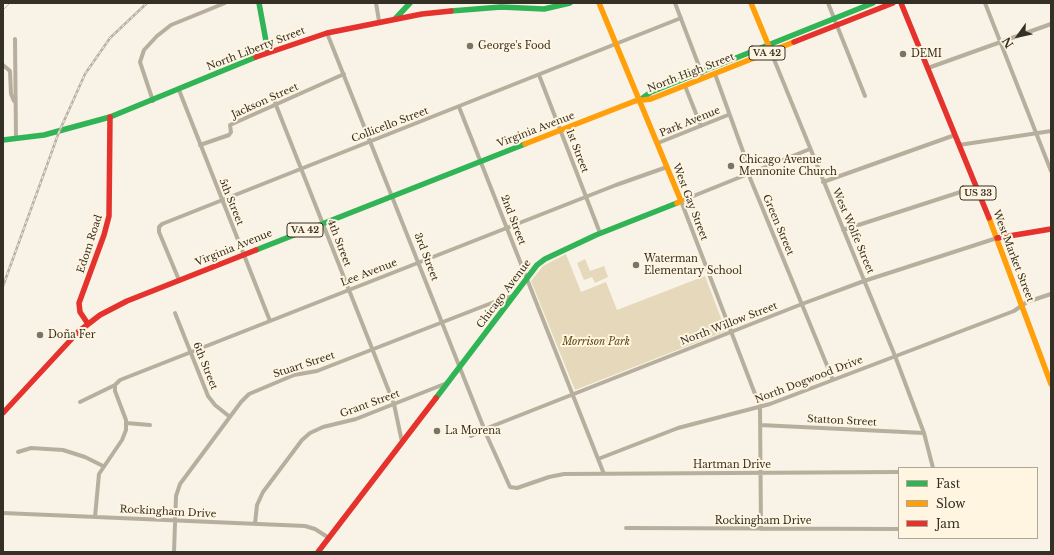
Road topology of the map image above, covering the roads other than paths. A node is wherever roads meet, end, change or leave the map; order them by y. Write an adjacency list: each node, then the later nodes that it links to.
1 (225, 3): 39 (street)
2 (259, 3): 25 (street)
3 (376, 3): 17 (street)
4 (410, 3): 16 (street)
5 (570, 3): 16 (street, North Liberty Street)
6 (599, 3): 23 (street, West Gay Street)
7 (675, 3): 14 (street)
8 (751, 3): 24 (street, West Wolfe Street)
9 (828, 3): 15 (street)
10 (872, 3): 15 (street, North High Street / VA 42)
11 (893, 3): 19 (street, North High Street / VA 42)
12 (901, 3): 28 (street, West Market Street / US 33)
13 (985, 3): 22 (street)
14 (681, 18): 23 (street, Collicello Street); 29 (street)
15 (835, 18): 19 (street); 24 (street, North High Street / VA 42)
16 (395, 19): 17 (street, North Liberty Street)
17 (379, 21): 20 (street, North Liberty Street)
18 (1051, 24): 22 (street)
19 (837, 25): 26 (street, North High Street / VA 42); 37 (street)
20 (327, 33): 25 (street, North Liberty Street); 30 (street, 3rd Street)
21 (15, 39): 40 (street)
22 (1000, 42): 28 (street); 48 (street)
23 (617, 44): 32 (street, Collicello Street); 38 (street, West Gay Street)
24 (768, 45): 26 (street, West Wolfe Street); 29 (street, North High Street / VA 42)
25 (268, 52): 35 (street, North Liberty Street)
26 (771, 52): 31 (street, North High Street / VA 42); 56 (street, West Wolfe Street)
27 (3, 65): 40 (street)
28 (928, 68): 49 (street, West Market Street / US 33)
29 (701, 72): 33 (street); 38 (street, North High Street / VA 42)
30 (344, 74): 41 (street, Jackson Street); 52 (street, 3rd Street)
31 (715, 74): 33 (street, North High Street / VA 42); 43 (street, Green Street)
32 (539, 75): 42 (street, Collicello Street); 46 (street, 1st Street)
33 (704, 79): 34 (street, North High Street / VA 42)
34 (685, 86): 38 (street, North High Street / VA 42); 45 (street)
35 (178, 90): 39 (street, North Liberty Street); 55 (street, 5th Street)
36 (272, 95): 41 (street, 4th Street)
37 (865, 96)
38 (640, 100): 46 (street, Virginia Avenue / VA 42); 53 (street, West Gay Street)
39 (153, 101): 44 (street, North Liberty Street)
40 (15, 105): 50 (street)
41 (275, 105): 55 (street, Jackson Street); 59 (street, 4th Street)
42 (459, 107): 52 (street, Collicello Street); 57 (street, 2nd Street)
43 (728, 115): 45 (street, Park Avenue); 60 (street, Green Street)
44 (110, 117): 50 (street, North Liberty Street); 87 (street, Edom Road)
45 (702, 126): 53 (street, Park Avenue)
46 (560, 130): 57 (street, Virginia Avenue / VA 42); 65 (street, 1st Street)
47 (1051, 131): 48 (street)
48 (1035, 134): 54 (street); 61 (street)
49 (955, 135): 54 (street, West Market Street / US 33); 62 (street)
50 (16, 138): 51 (street, North Liberty Street)
51 (3, 140)
52 (371, 141): 59 (street, Collicello Street); 64 (street, 3rd Street)
53 (658, 143): 58 (street, West Gay Street)
54 (959, 145): 63 (street, West Market Street / US 33)
55 (200, 146): 66 (street, 5th Street)
56 (810, 148): 60 (street, Chicago Avenue); 62 (street, West Wolfe Street)
57 (481, 161): 64 (street, Virginia Avenue / VA 42); 69 (street, 2nd Street)
58 (667, 167): 65 (street, Lee Avenue); 67 (street, West Gay Street)
59 (301, 168): 66 (street, Collicello Street); 68 (street, 4th Street)
60 (749, 172): 67 (street, Chicago Avenue); 82 (street, Green Street)
61 (1051, 172)
62 (823, 182): 71 (street, West Wolfe Street)
63 (976, 187): 71 (street); 73 (street, West Market Street / US 33)
64 (393, 196): 68 (street, Virginia Avenue / VA 42); 75 (street, 3rd Street)
65 (586, 197): 69 (street, Lee Avenue); 72 (street, 1st Street)
66 (222, 200): 74 (street, 5th Street); 77 (street, Collicello Street)
67 (681, 201): 72 (street, Chicago Avenue); 88 (street, West Gay Street)
68 (322, 223): 74 (street, Virginia Avenue / VA 42); 79 (street, 4th Street)
69 (507, 227): 75 (street, Lee Avenue); 76 (street, 2nd Street)
70 (1051, 229): 73 (street)
71 (843, 230): 78 (street, West Wolfe Street)
72 (600, 233): 76 (street, Chicago Avenue)
73 (997, 238): 78 (street, North Willow Street); 83 (street, West Market Street / US 33)
74 (243, 254): 77 (street, Virginia Avenue / VA 42); 85 (street, 5th Street)
75 (419, 262): 79 (street, Lee Avenue); 86 (street, 3rd Street)
76 (526, 278): 81 (street, Chicago Avenue); 97 (street, 2nd Street)
77 (179, 280): 87 (street, Virginia Avenue / VA 42)
78 (864, 281): 82 (street, North Willow Street); 91 (street, West Wolfe Street)
79 (349, 290): 85 (street, Lee Avenue); 89 (street, 4th Street)
80 (1051, 294): 83 (street, North Dogwood Drive)
81 (513, 296): 86 (street, Stuart Street); 92 (street, Chicago Avenue)
82 (802, 304): 88 (street, North Willow Street); 93 (street, Green Street)
83 (1022, 305): 91 (street, North Dogwood Drive); 95 (street, West Market Street / US 33)
84 (175, 313): 90 (street, 6th Street)
85 (270, 321): 90 (street, Lee Avenue)
86 (442, 322): 89 (street, Stuart Street); 92 (street, 3rd Street)
87 (88, 324): 101 (street, Virginia Avenue / VA 42)
88 (731, 332): 97 (street, North Willow Street); 100 (street, West Gay Street)
89 (372, 350): 99 (street, 4th Street); 102 (street, Stuart Street)
90 (190, 352): 96 (street, Lee Avenue); 102 (street, 6th Street)
91 (896, 356): 93 (street, North Dogwood Drive); 107 (street, West Wolfe Street)
92 (460, 366): 94 (street, Chicago Avenue); 106 (street, 3rd Street)
93 (834, 380): 100 (street, North Dogwood Drive)
94 (447, 383): 99 (street, Grant Street); 109 (street, Chicago Avenue)
95 (1051, 384)
96 (115, 385): 98 (street, Lee Avenue); 103 (street)
97 (573, 394): 106 (street, North Willow Street); 111 (street, 2nd Street)
98 (80, 402)
99 (394, 404): 109 (street, 4th Street); 121 (street, Grant Street)
100 (760, 408): 105 (street, West Gay Street); 111 (street, North Dogwood Drive)
101 (3, 414)
102 (230, 417): 120 (street, Stuart Street)
103 (126, 423): 104 (street); 112 (street)
104 (150, 425)
105 (760, 425): 107 (street, Statton Street); 115 (street, West Gay Street)
106 (485, 428): 108 (street, North Willow Street); 116 (street, 3rd Street)
107 (924, 433): 113 (street, West Wolfe Street)
108 (471, 436)
109 (402, 442): 125 (street, Chicago Avenue)
110 (18, 452): 112 (street)
111 (598, 459): 117 (street, 2nd Street)
112 (103, 466): 119 (street)
113 (933, 467)
114 (898, 472): 115 (street, Hartman Drive)
115 (760, 473): 117 (street, Hartman Drive); 123 (street, West Gay Street)
116 (564, 474): 117 (street, Hartman Drive)
117 (604, 474)
118 (3, 513): 119 (street, Rockingham Drive)
119 (95, 517): 120 (street, Rockingham Drive)
120 (175, 520): 121 (street, Rockingham Drive); 126 (street, Stuart Street)
121 (255, 524): 125 (street, Rockingham Drive)
122 (626, 528): 123 (street, Rockingham Drive)
123 (761, 529): 124 (street, Rockingham Drive)
124 (898, 529)
125 (329, 538): 127 (street, Chicago Avenue)
126 (174, 552)
127 (318, 552)

